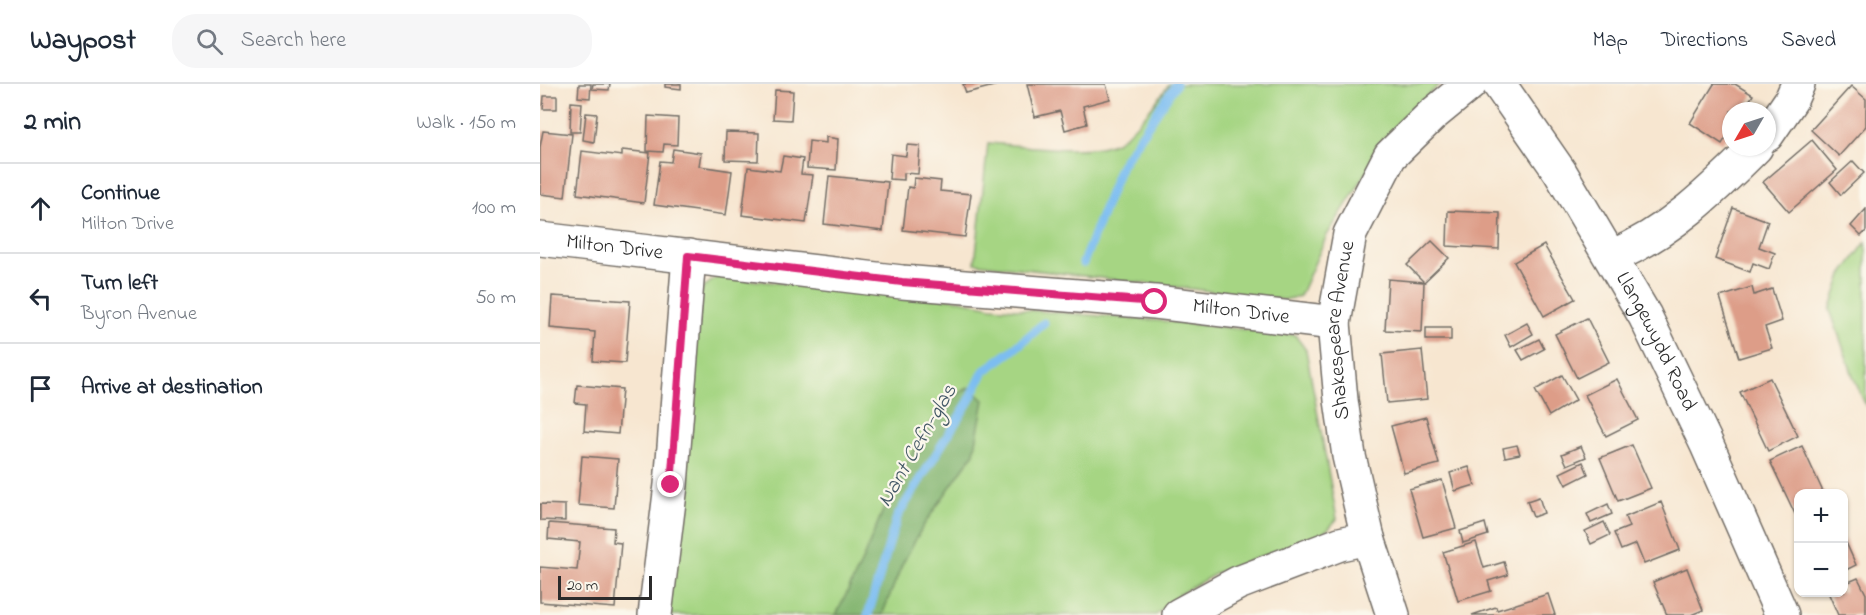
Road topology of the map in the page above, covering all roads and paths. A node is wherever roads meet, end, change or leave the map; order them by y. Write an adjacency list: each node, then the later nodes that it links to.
1 (1470, 84): 9 (street, Shakespeare Avenue)
2 (1499, 84): 8 (street, Llangewydd Road)
3 (1798, 84): 4 (street)
4 (1776, 122)
5 (1746, 156): 8 (street)
6 (540, 239): 7 (street, Milton Drive)
7 (688, 256): 9 (street, Milton Drive); 11 (street)
8 (1611, 257): 14 (street, Llangewydd Road)
9 (1334, 323): 10 (street, Shakespeare Avenue)
10 (1368, 538): 12 (street); 13 (street, Shakespeare Avenue)
11 (655, 615)
12 (1179, 615)
13 (1393, 615)
14 (1782, 615)

